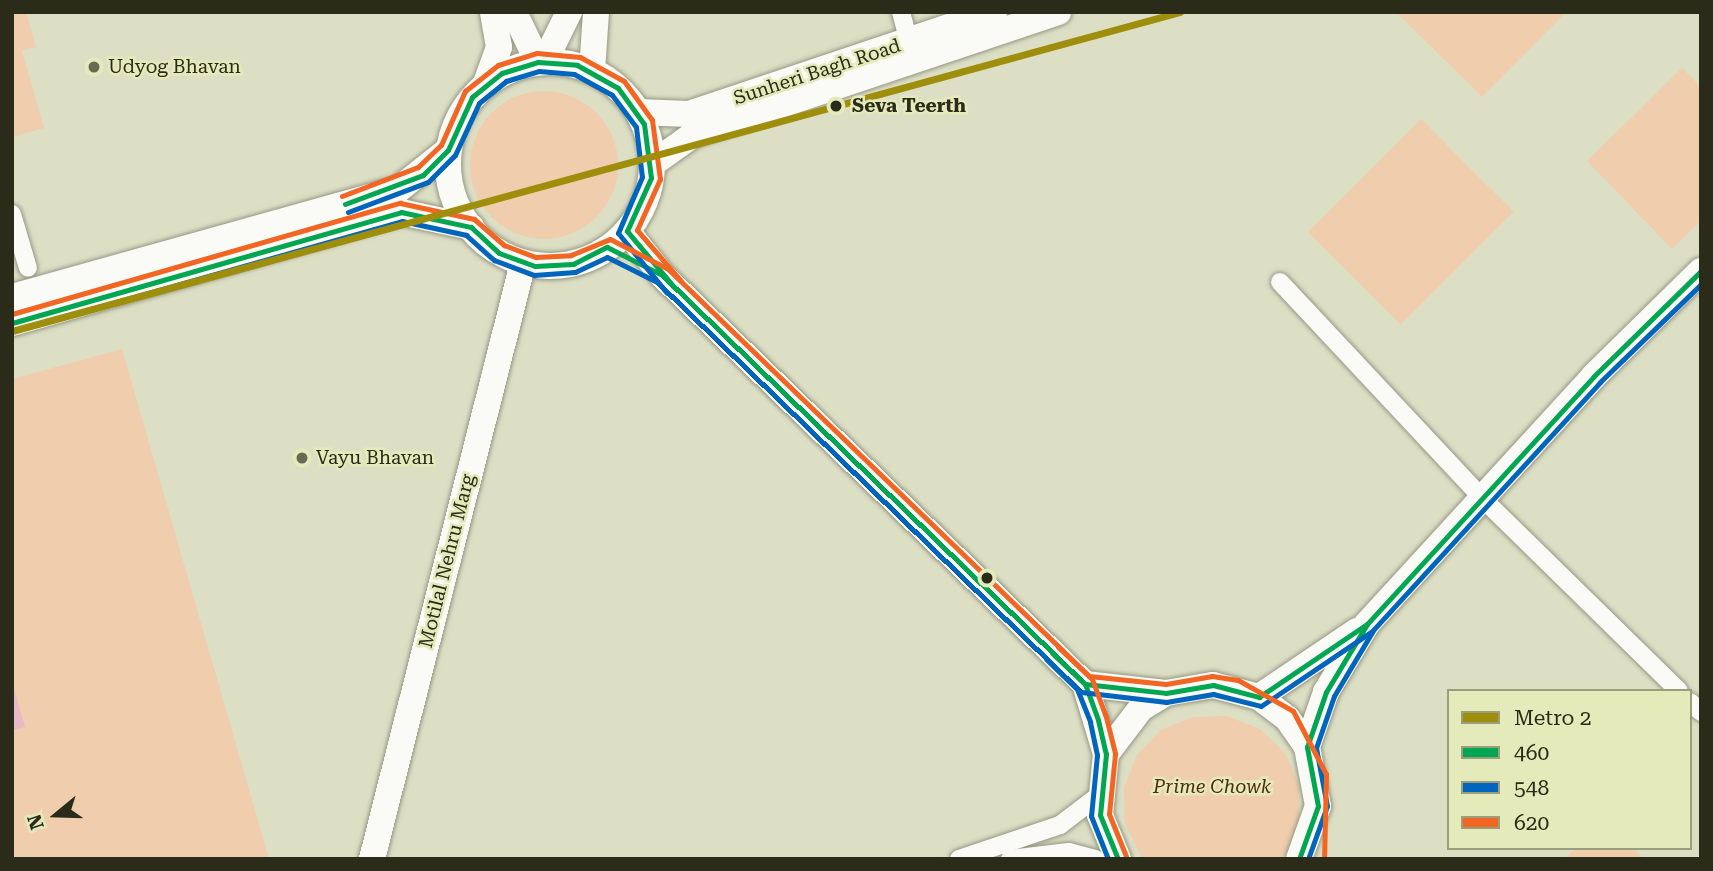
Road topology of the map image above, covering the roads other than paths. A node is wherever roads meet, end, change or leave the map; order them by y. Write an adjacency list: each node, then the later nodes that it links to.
1 (494, 12): 11 (main road)
2 (514, 12): 9 (main road)
3 (569, 12): 9 (main road)
4 (596, 12): 10 (main road)
5 (901, 12): 8 (street)
6 (994, 12): 8 (main road, Sunheri Bagh Road)
7 (1058, 12): 8 (main road)
8 (912, 53): 12 (main road, Sunheri Bagh Road); 14 (main road)
9 (541, 61): 10 (main road); 11 (main road)
10 (592, 71): 12 (main road)
11 (486, 83): 13 (main road)
12 (638, 112): 14 (main road)
13 (448, 150): 16 (main road); 22 (main road)
14 (652, 164): 17 (main road)
15 (12, 214): 19 (street)
16 (471, 227): 18 (main road); 23 (main road)
17 (617, 239): 18 (main road); 26 (main road)
18 (523, 263): 34 (main road, Motilal Nehru Marg)
19 (28, 268)
20 (1701, 271): 24 (main road)
21 (1280, 282): 24 (street)
22 (12, 297)
23 (12, 323)
24 (1483, 499): 25 (main road); 27 (street)
25 (1367, 624): 29 (main road); 30 (main road)
26 (1085, 684): 28 (main road); 31 (main road)
27 (1677, 689)
28 (1166, 693): 29 (main road); 31 (main road)
29 (1259, 697): 30 (main road)
30 (1307, 747): 33 (main road)
31 (1106, 754): 32 (main road)
32 (1098, 796): 35 (street); 38 (main road)
33 (1313, 847): 39 (main road)
34 (372, 859)
35 (958, 859)
36 (1010, 859): 37 (street)
37 (1094, 859)
38 (1118, 859)
39 (1299, 859)

